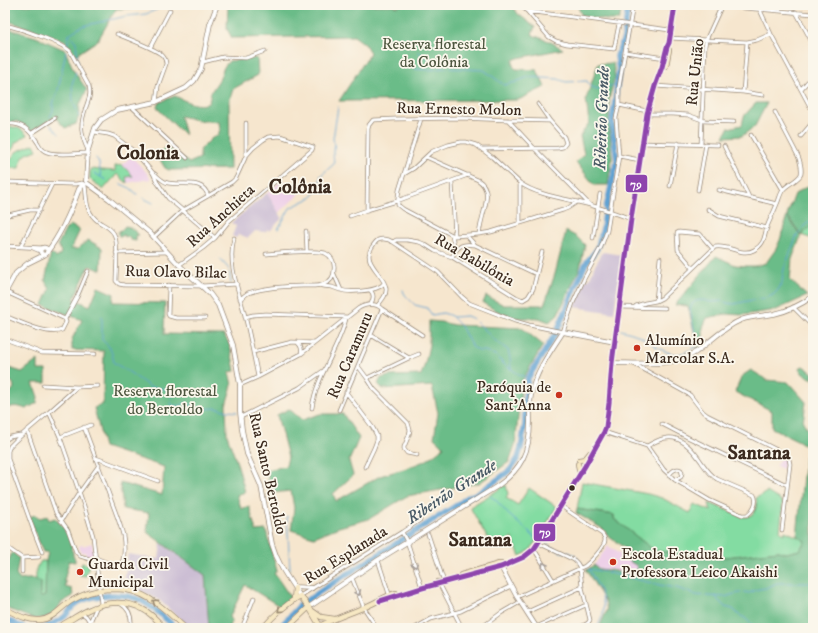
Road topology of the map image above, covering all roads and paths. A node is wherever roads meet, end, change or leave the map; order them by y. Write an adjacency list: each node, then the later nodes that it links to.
1 (217, 5): 25 (street)
2 (520, 5): 8 (street)
3 (633, 5): 13 (street)
4 (675, 5): 14 (main road)
5 (722, 5): 6 (street); 18 (street, Rua União)
6 (759, 8): 9 (street); 16 (street)
7 (170, 10): 21 (street)
8 (527, 11): 11 (street); 11 (street)
9 (796, 12): 10 (street); 20 (street)
10 (813, 14)
11 (619, 24): 13 (street)
12 (5, 25): 60 (street)
13 (627, 25): 14 (street); 23 (street)
14 (670, 30): 17 (main road)
15 (118, 34): 21 (street)
16 (771, 34): 19 (street); 29 (street)
17 (669, 40): 18 (street); 24 (main road)
18 (706, 40): 19 (street); 28 (street, Rua União)
19 (747, 42): 30 (street)
20 (813, 44)
21 (150, 48): 32 (street)
22 (265, 51): 25 (street)
23 (625, 52): 24 (street); 34 (street)
24 (666, 58): 27 (main road)
25 (203, 62): 32 (street)
26 (813, 76): 29 (street)
27 (656, 86): 28 (street); 38 (main road)
28 (703, 89): 30 (street); 42 (street, Rua União)
29 (801, 89): 37 (street)
30 (743, 92): 31 (street)
31 (763, 94)
32 (156, 102): 35 (street)
33 (538, 104): 43 (street)
34 (619, 105): 38 (street); 62 (street)
35 (133, 108): 48 (street); 64 (street)
36 (775, 112): 77 (street)
37 (813, 112)
38 (647, 113): 42 (street); 52 (main road)
39 (55, 118): 49 (street)
40 (421, 119): 41 (street, Rua Ernesto Molon); 67 (street); 88 (street, Rua Ernesto Molon)
41 (508, 120): 43 (street, Rua Ernesto Molon); 58 (street)
42 (701, 120): 44 (street); 54 (street, Rua União)
43 (550, 121): 58 (street)
44 (734, 122)
45 (813, 122): 51 (street)
46 (246, 123): 61 (street)
47 (5, 124): 49 (street)
48 (94, 132): 60 (street); 66 (street)
49 (32, 133): 60 (street)
50 (751, 135): 77 (street)
51 (801, 136)
52 (642, 143): 53 (street); 65 (main road)
53 (678, 143): 54 (street); 73 (street)
54 (701, 144): 55 (street)
55 (706, 144): 56 (street); 75 (street)
56 (718, 145)
57 (724, 146): 80 (street)
58 (534, 148): 59 (street); 84 (street)
59 (482, 149): 63 (street); 71 (street)
60 (88, 151): 70 (street)
61 (246, 156): 79 (street); 101 (street, Rua Anchieta)
62 (620, 156): 65 (street); 90 (street)
63 (426, 157): 67 (street); 68 (street)
64 (187, 158)
65 (640, 160): 93 (main road)
66 (153, 173): 79 (street); 89 (street)
67 (404, 175): 81 (street)
68 (468, 175): 69 (street); 97 (street)
69 (452, 182): 81 (street); 98 (street)
70 (85, 183): 72 (street); 100 (street, Rua Santo Bertoldo); 109 (street); 114 (street)
71 (520, 183): 82 (street); 94 (street)
72 (52, 184): 74 (street); 87 (street)
73 (670, 186)
74 (5, 188)
75 (698, 190)
76 (719, 190): 80 (street)
77 (783, 190): 83 (street)
78 (600, 194): 85 (street)
79 (208, 196): 89 (street)
80 (749, 197): 83 (street)
81 (397, 202): 88 (street); 98 (street)
82 (577, 202): 84 (street); 94 (street)
83 (777, 204): 95 (street)
84 (590, 205): 85 (street)
85 (598, 208): 90 (street); 103 (street)
86 (708, 209): 95 (street)
87 (40, 210): 91 (street); 107 (street)
88 (367, 210): 92 (street)
89 (182, 211): 100 (street); 101 (street)
90 (610, 212): 93 (street); 148 (street)
91 (5, 214)
92 (350, 216)
93 (631, 219): 137 (main road)
94 (520, 224): 97 (street)
95 (767, 228): 108 (street)
96 (306, 232): 112 (street)
97 (479, 234): 99 (street)
98 (454, 235): 99 (street); 110 (street)
99 (466, 235): 105 (street)
100 (154, 237): 111 (street, Rua Santo Bertoldo)
101 (215, 238): 118 (street, Rua Anchieta)
102 (234, 238): 126 (street)
103 (593, 238)
104 (393, 242): 116 (street, Rua Babilônia); 123 (street, Rua Babilônia); 148 (street)
105 (476, 245): 110 (street); 122 (street)
106 (5, 246): 107 (street)
107 (22, 246): 109 (street)
108 (713, 249): 119 (street); 119 (street)
109 (43, 251): 130 (street)
110 (455, 251): 116 (street)
111 (167, 252): 114 (street); 118 (street, Rua Santo Bertoldo)
112 (307, 252): 115 (street); 121 (street)
113 (542, 252): 122 (street)
114 (116, 253): 124 (street, Rua Olavo Bilac)
115 (266, 254)
116 (452, 257): 122 (street, Rua Babilônia)
117 (660, 258): 134 (street)
118 (179, 265): 125 (street, Rua Santo Bertoldo)
119 (693, 268): 134 (street)
120 (88, 271): 146 (street)
121 (334, 274): 127 (street); 128 (street)
122 (536, 274)
123 (384, 283): 129 (street); 136 (street)
124 (168, 285): 125 (street, Rua Olavo Bilac); 144 (street)
125 (201, 286): 126 (street, Rua Olavo Bilac); 166 (street, Rua Santo Bertoldo)
126 (237, 286): 131 (street); 133 (street)
127 (320, 286): 128 (street); 131 (street)
128 (341, 290): 129 (street)
129 (370, 290): 135 (street)
130 (5, 292): 146 (street)
131 (246, 294): 133 (street)
132 (813, 296): 139 (street)
133 (240, 299): 143 (street)
134 (656, 301): 138 (street)
135 (371, 304): 136 (street); 145 (street)
136 (378, 305): 141 (street)
137 (620, 307): 138 (street); 153 (main road)
138 (635, 307): 140 (street)
139 (793, 307): 147 (street); 161 (street)
140 (666, 308)
141 (382, 309): 149 (street, Rua Caramuru); 150 (street)
142 (5, 316): 146 (street)
143 (245, 317): 145 (street); 155 (street)
144 (205, 318)
145 (347, 318): 154 (street); 163 (street)
146 (65, 319)
147 (813, 327)
148 (561, 331): 153 (street); 204 (street)
149 (371, 335): 159 (street); 162 (street, Rua Caramuru)
150 (422, 336)
151 (5, 339): 156 (street)
152 (297, 342): 154 (street); 155 (street); 157 (street)
153 (615, 342): 160 (main road)
154 (315, 343): 157 (street)
155 (253, 352): 164 (street)
156 (95, 354)
157 (301, 354): 164 (street)
158 (419, 354): 159 (street)
159 (409, 358): 165 (street)
160 (612, 363): 161 (street); 179 (main road)
161 (632, 363): 196 (street)
162 (358, 366): 165 (street); 170 (street, Rua Caramuru)
163 (325, 370): 171 (street); 174 (street)
164 (258, 377): 166 (street)
165 (367, 378): 188 (street)
166 (240, 384): 174 (street, Rua Santo Bertoldo)
167 (43, 385): 169 (street)
168 (98, 386): 169 (street)
169 (78, 387): 173 (street)
170 (346, 392): 172 (street, Rua Caramuru); 191 (street)
171 (312, 408)
172 (339, 410)
173 (49, 412): 178 (street); 181 (street)
174 (241, 417): 223 (street, Rua Santo Bertoldo)
175 (662, 424): 182 (street)
176 (91, 425): 177 (street)
177 (84, 427): 181 (street); 189 (street)
178 (27, 430): 180 (street); 200 (street)
179 (604, 432): 185 (main road); 186 (street)
180 (22, 435): 183 (street); 187 (street)
181 (60, 437): 197 (street)
182 (687, 437): 184 (street); 196 (street)
183 (5, 440): 187 (street)
184 (684, 442): 186 (street); 194 (street)
185 (597, 446): 192 (main road); 192 (main road)
186 (647, 446): 193 (street)
187 (9, 447): 208 (street)
188 (417, 455)
189 (96, 458): 190 (street); 195 (street)
190 (98, 465): 197 (street); 213 (street)
191 (364, 467)
192 (580, 474): 198 (main road)
193 (669, 474): 194 (street); 194 (street)
194 (675, 480)
195 (158, 481)
196 (787, 485): 201 (street)
197 (79, 493): 200 (street); 212 (street)
198 (561, 506): 205 (main road); 215 (street)
199 (420, 520): 202 (street, Rua Esplanada)
200 (61, 521): 212 (street)
201 (782, 530)
202 (402, 533): 204 (street); 225 (street, Rua Esplanada)
203 (428, 534): 219 (street)
204 (407, 540): 211 (street); 221 (street, one-way to 221)
205 (538, 543): 207 (main road); 215 (street)
206 (5, 546): 210 (street)
207 (534, 549): 214 (main road); 218 (street, one-way to 207)
208 (42, 552)
209 (39, 557): 210 (street)
210 (22, 558): 216 (street)
211 (378, 560): 217 (street); 227 (street)
212 (97, 561): 213 (street); 213 (street); 226 (street)
213 (104, 562)
214 (500, 566): 219 (main road); 222 (street)
215 (580, 568): 218 (street); 224 (street)
216 (22, 572)
217 (352, 578): 236 (street); 238 (street, one-way to 238)
218 (553, 580): 228 (street)
219 (444, 581): 220 (main road)
220 (438, 582): 221 (main road); 240 (street)
221 (422, 586): 227 (main road)
222 (511, 586): 228 (street); 240 (street)
223 (295, 587): 225 (street); 230 (street, Rua Santo Bertoldo); 231 (main road)
224 (582, 587): 235 (street); 239 (street)
225 (312, 588): 230 (street, Rua Esplanada)
226 (100, 592): 234 (street); 237 (main road); 251 (main road, one-way to 226)
227 (390, 596): 238 (main road)
228 (517, 597): 232 (street)
229 (254, 598): 252 (street)
230 (302, 598): 231 (main road); 236 (main road)
231 (294, 600): 253 (main road, one-way to 253)
232 (520, 602): 239 (street); 258 (street)
233 (117, 603): 234 (main road); 249 (street); 250 (main road)
234 (100, 604): 241 (main road); 243 (street)
235 (586, 605): 259 (street); 260 (street)
236 (308, 606): 242 (main road); 245 (main road); 254 (main road)
237 (5, 608)
238 (364, 608): 242 (main road); 255 (street)
239 (527, 612): 259 (street)
240 (454, 613): 256 (street); 257 (street)
241 (81, 614): 243 (street); 247 (main road)
242 (338, 619): 245 (main road)
243 (90, 622): 248 (street)
244 (5, 625): 246 (main road)
245 (319, 627)
246 (11, 628)
247 (56, 628)
248 (90, 628)
249 (131, 628)
250 (165, 628)
251 (185, 628)
252 (242, 628)
253 (263, 628)
254 (287, 628)
255 (378, 628)
256 (414, 628)
257 (462, 628)
258 (481, 628)
259 (537, 628)
260 (579, 628)

